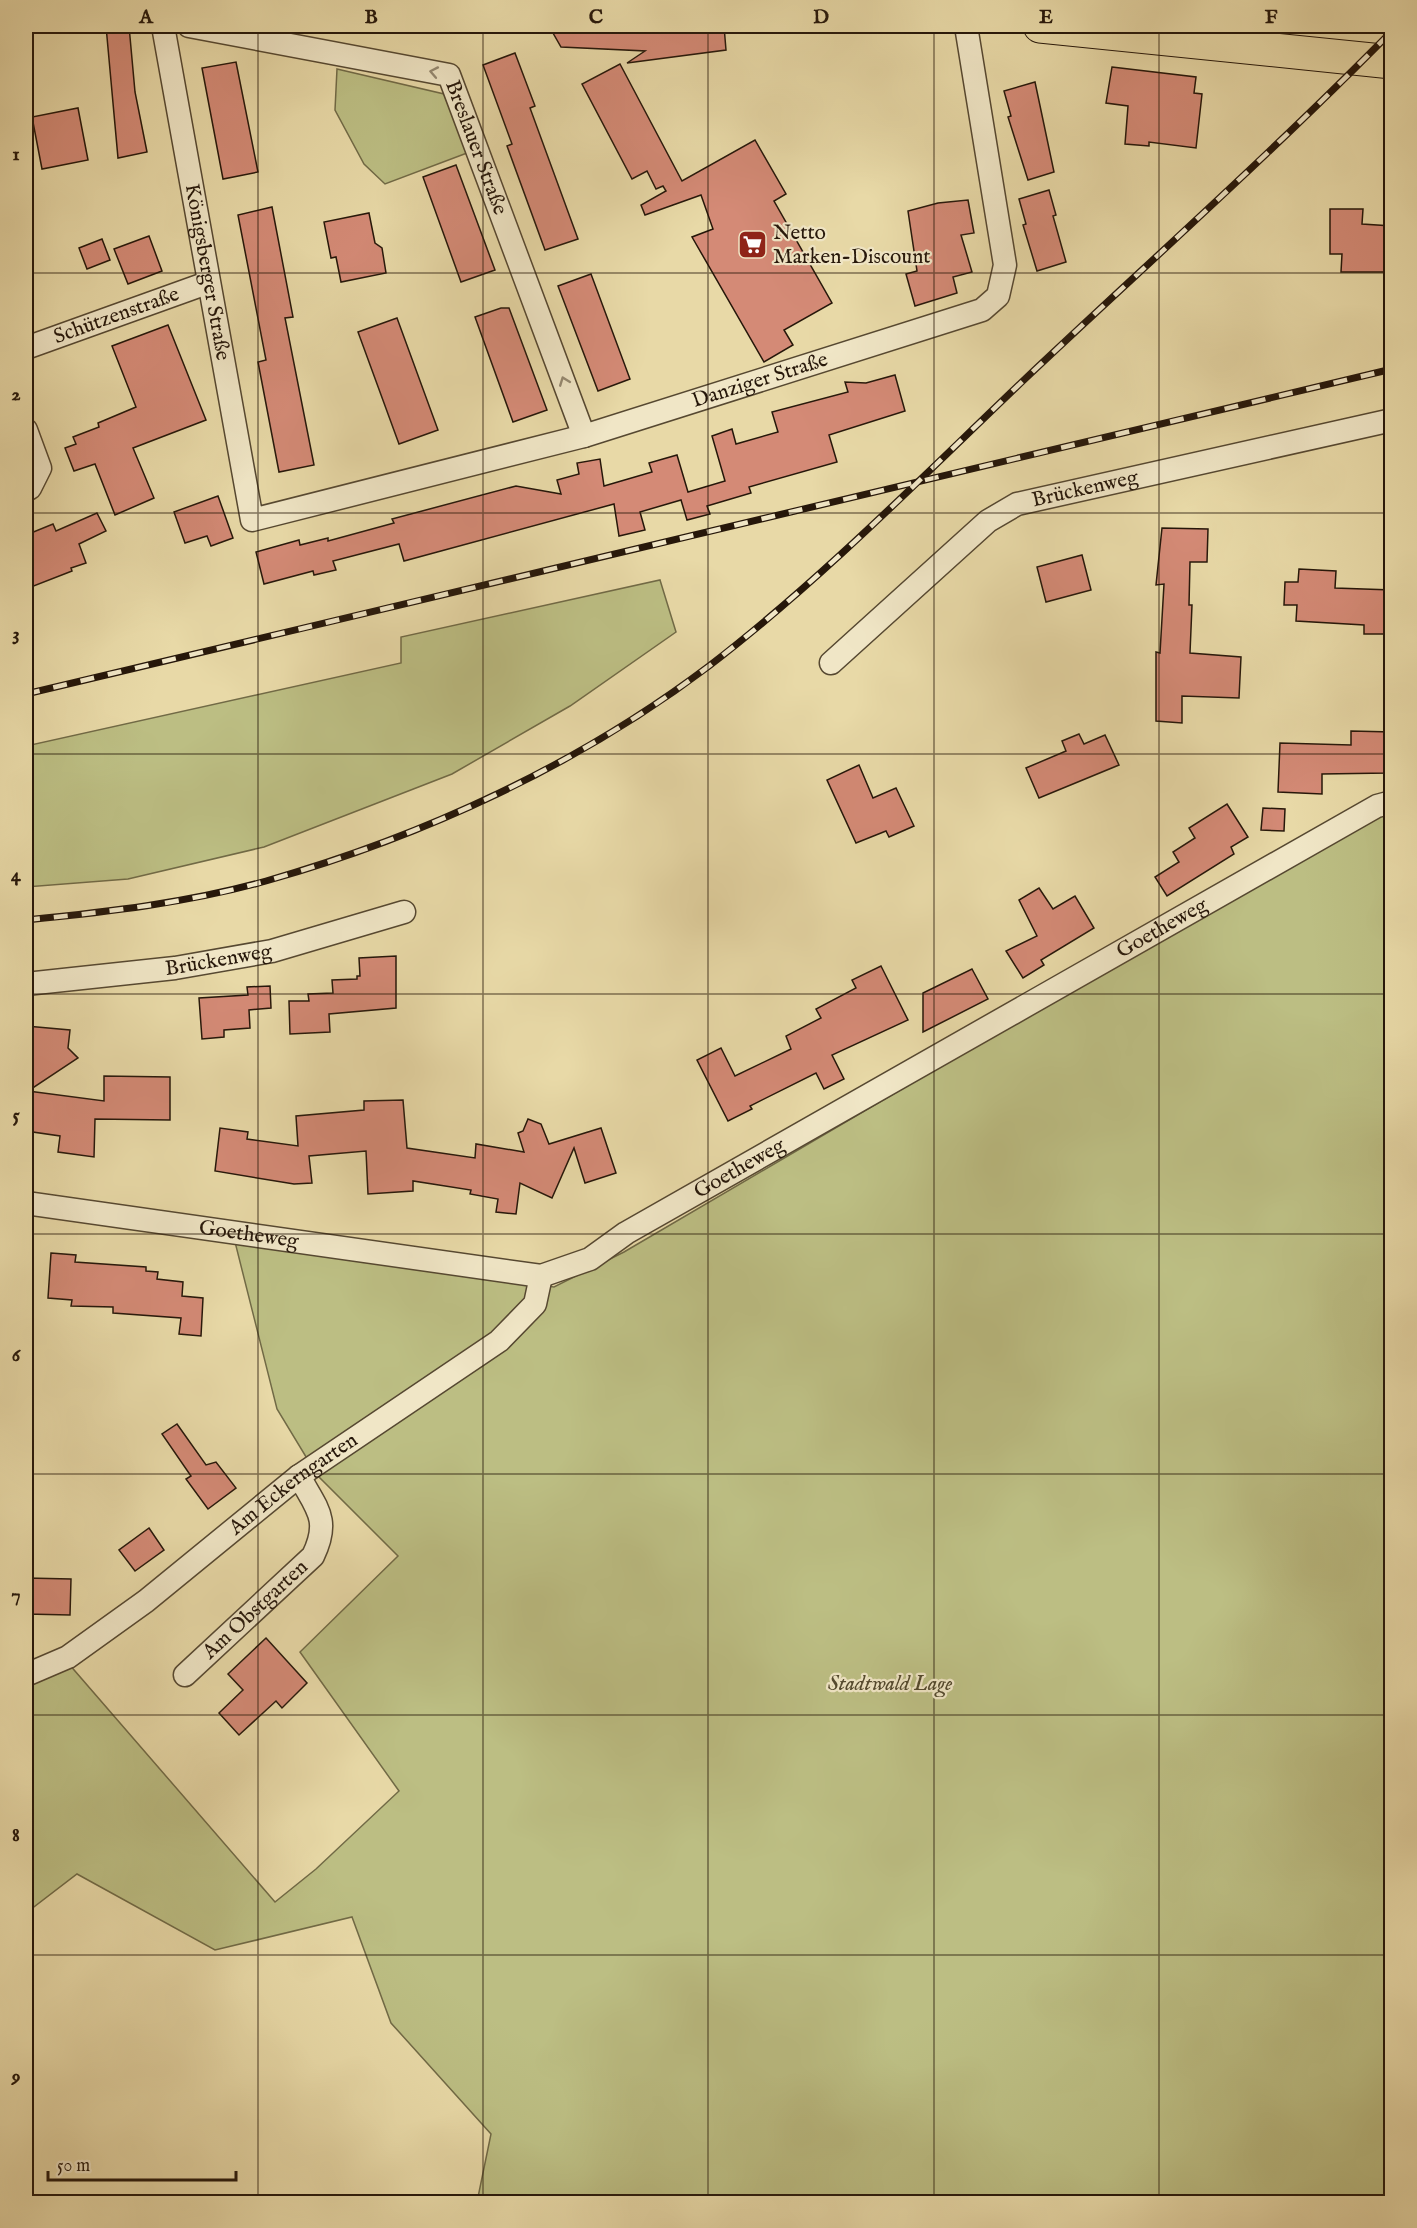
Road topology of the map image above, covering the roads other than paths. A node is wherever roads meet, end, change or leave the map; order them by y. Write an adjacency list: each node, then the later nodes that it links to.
1 (163, 26): 6 (street, Königsberger Straße)
2 (189, 26): 10 (street, Breslauer Straße, one-way to 2)
3 (966, 26): 10 (street, Danziger Straße)
4 (1040, 26): 5 (main road)
5 (1392, 62)
6 (207, 283): 7 (street, Schützenstraße); 12 (street, Königsberger Straße)
7 (26, 348)
8 (1392, 420): 13 (street, Brückenweg)
9 (26, 430): 11 (street)
10 (584, 436): 12 (street, Danziger Straße)
11 (26, 490)
12 (252, 520)
13 (831, 663)
14 (1392, 802): 18 (street, Goetheweg)
15 (404, 912): 16 (street, Brückenweg)
16 (26, 984)
17 (26, 1203): 18 (street, Goetheweg)
18 (541, 1276): 19 (street, Am Eckerngarten)
19 (299, 1476): 20 (street, Am Eckerngarten); 21 (street, Am Obstgarten)
20 (26, 1675)
21 (185, 1675)

